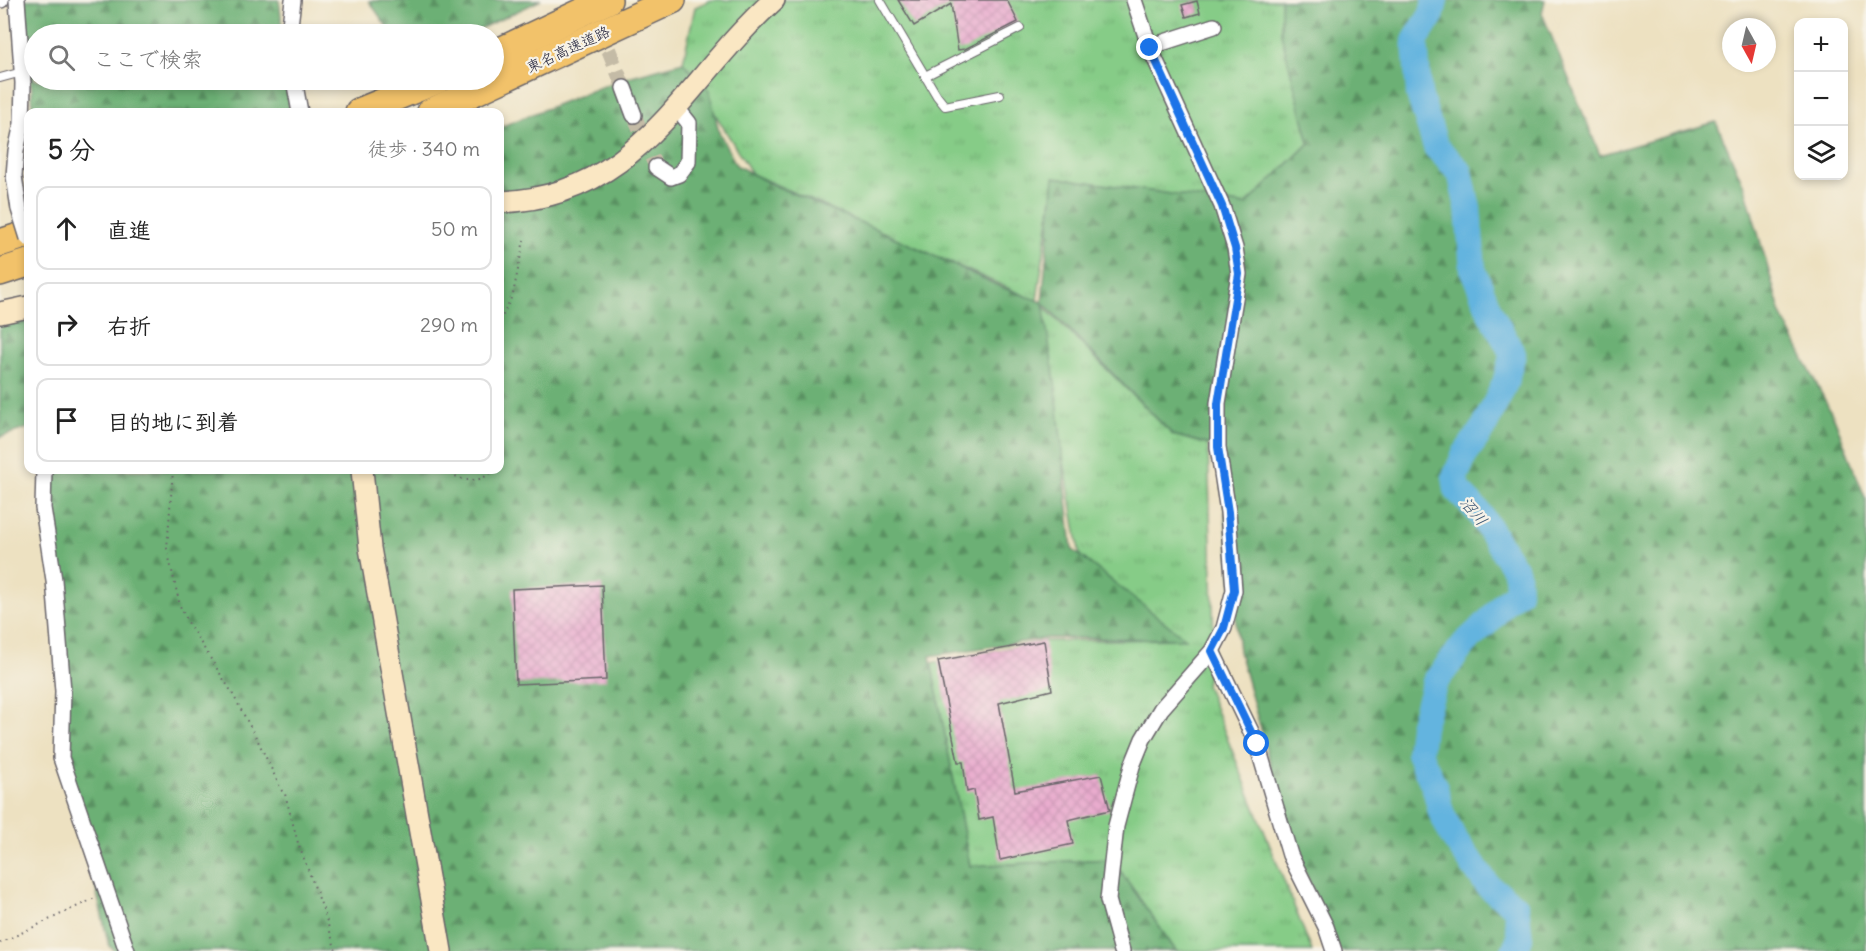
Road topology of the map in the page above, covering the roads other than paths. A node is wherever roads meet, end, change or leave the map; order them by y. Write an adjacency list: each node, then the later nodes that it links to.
1 (17, 0): 13 (street)
2 (293, 0): 8 (street)
3 (608, 0): 12 (highway, 東名高速道路)
4 (672, 0): 16 (highway, 東名高速道路)
5 (774, 0): 22 (street)
6 (880, 0): 14 (lane)
7 (1134, 0): 11 (street)
8 (290, 24)
9 (1214, 26): 11 (street)
10 (1020, 28): 14 (lane)
11 (1149, 47): 38 (street)
12 (504, 49)
13 (22, 72): 15 (lane); 29 (street, bridge)
14 (925, 76): 21 (lane)
15 (0, 78)
16 (504, 78)
17 (624, 88): 26 (street)
18 (296, 90): 23 (street)
19 (413, 90): 24 (highway)
20 (478, 90): 25 (highway, 東名高速道路)
21 (1000, 95)
22 (676, 107): 27 (street); 28 (street)
23 (299, 108)
24 (369, 108)
25 (440, 108)
26 (634, 115)
27 (656, 167)
28 (504, 202)
29 (24, 224)
30 (24, 237): 31 (highway)
31 (0, 243)
32 (24, 264): 33 (highway)
33 (0, 272)
34 (24, 308): 35 (street)
35 (0, 313)
36 (44, 474): 39 (street)
37 (362, 474): 40 (street)
38 (1212, 651): 41 (street); 42 (street)
39 (127, 951)
40 (441, 951)
41 (1122, 951)
42 (1334, 951)

